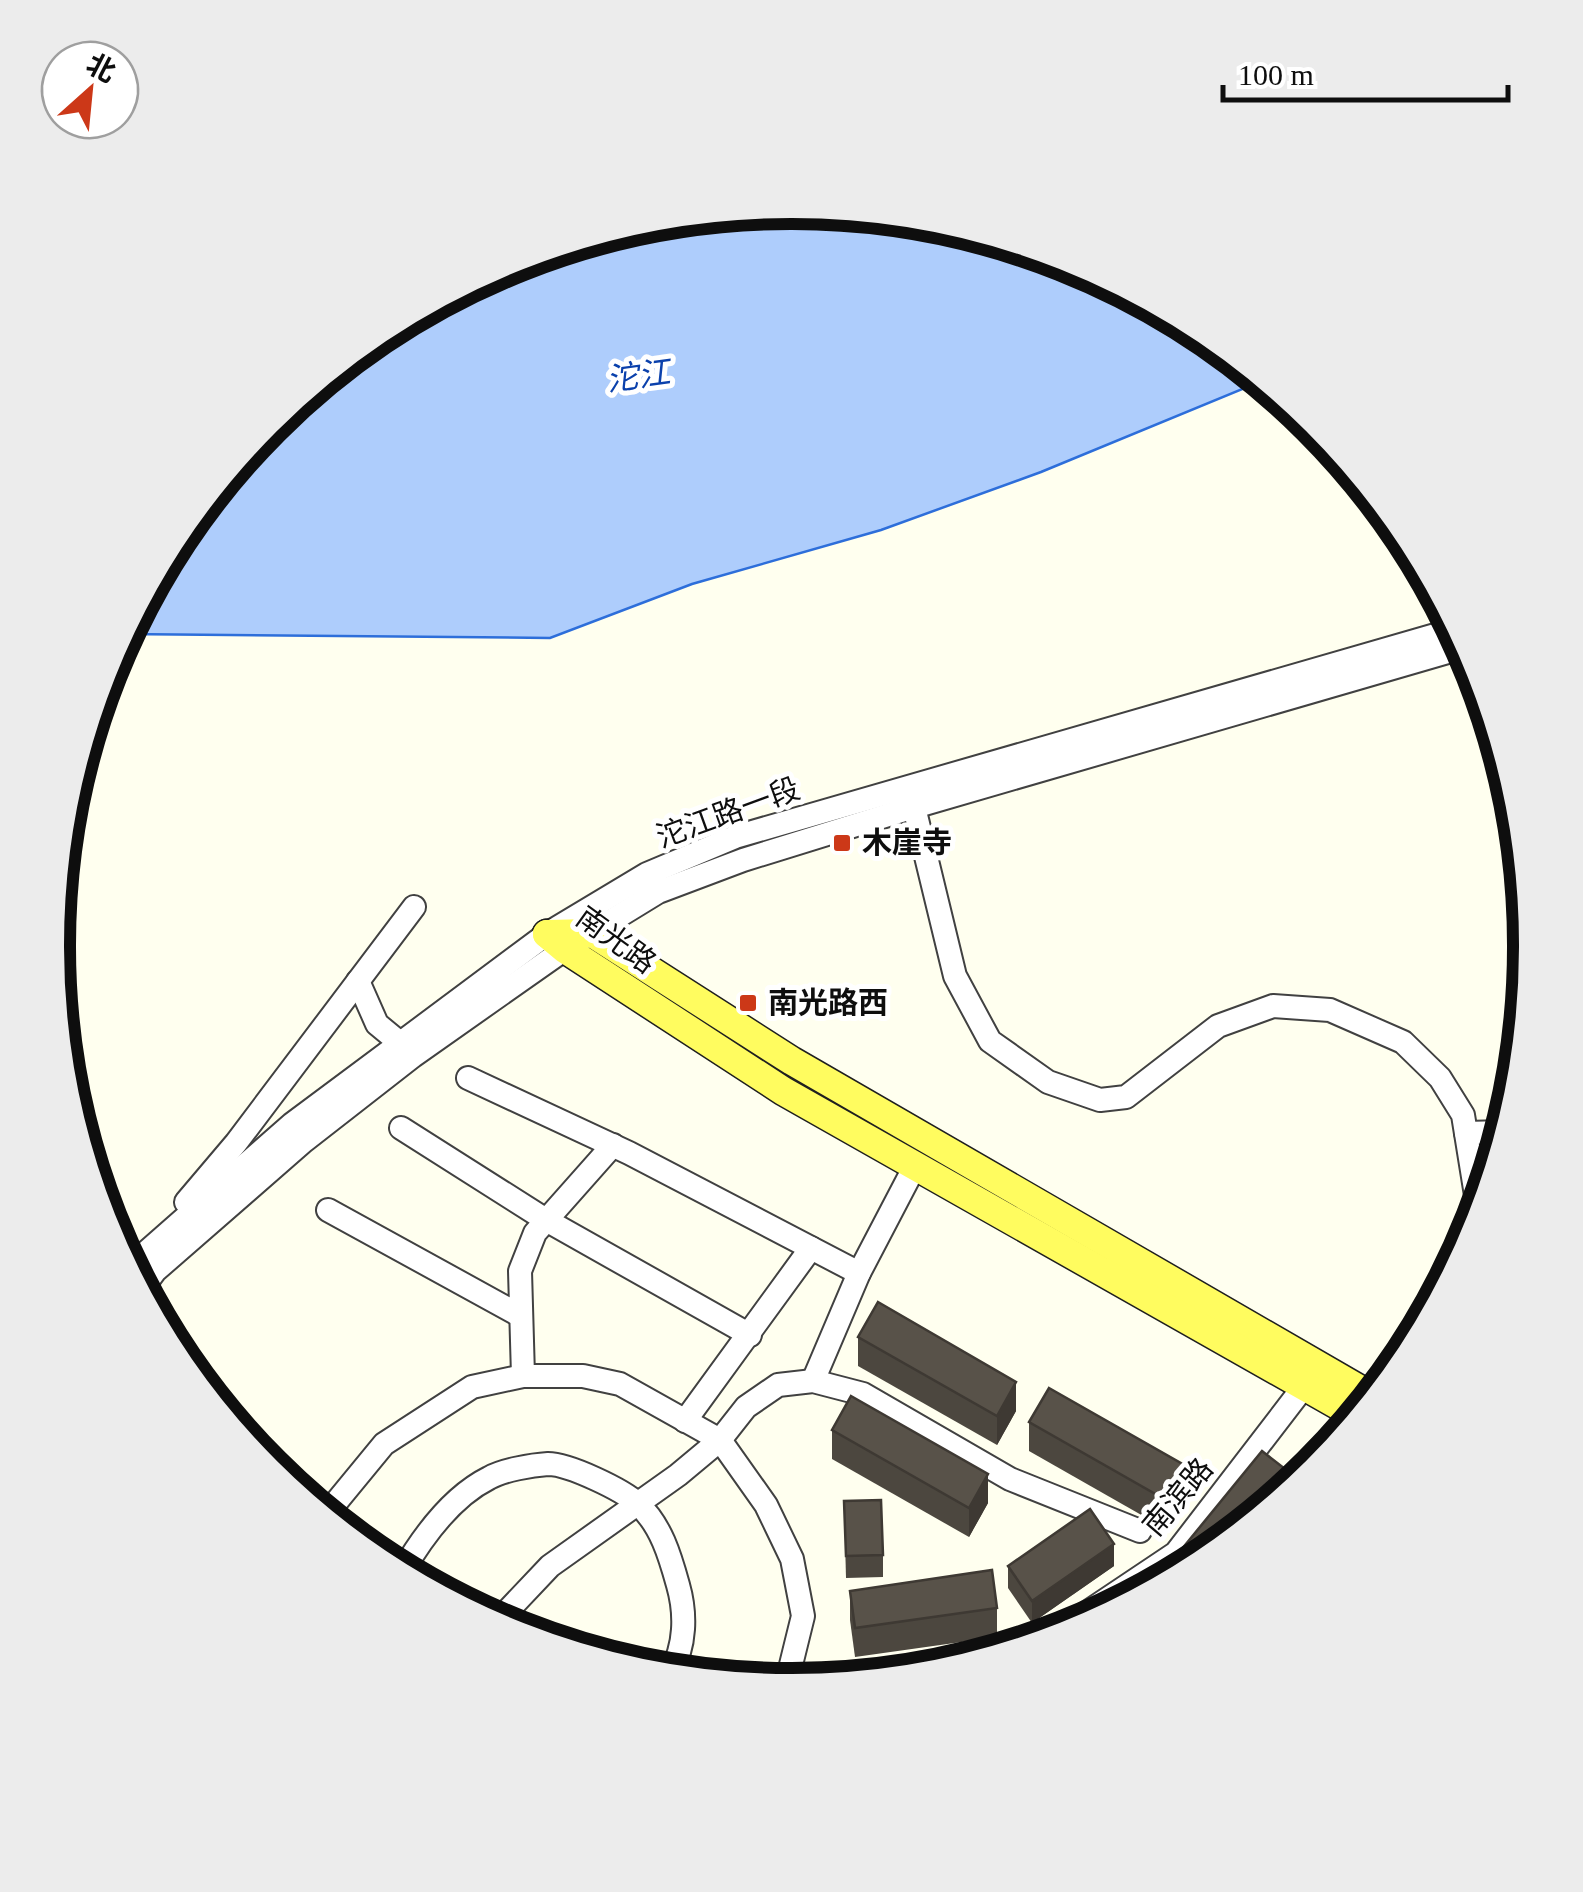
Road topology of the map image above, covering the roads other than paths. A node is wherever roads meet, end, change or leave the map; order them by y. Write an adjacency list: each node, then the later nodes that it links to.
1 (1442, 633): 3 (street, 沱江路一段)
2 (1449, 650): 3 (street, 沱江路一段)
3 (913, 796): 5 (street, 沱江路一段); 6 (street, 沱江路一段); 12 (street)
4 (414, 907): 7 (street)
5 (592, 933): 6 (main road, 南光路); 26 (main road, 南光路)
6 (556, 941): 8 (street, 沱江路一段); 14 (main road, 南光路); 21 (street, 沱江路一段)
7 (358, 981): 8 (street); 19 (street)
8 (400, 1042): 20 (street, 沱江路一段)
9 (468, 1078): 13 (street)
10 (401, 1128): 17 (street)
11 (1488, 1132): 12 (street)
12 (1466, 1133): 15 (street)
13 (612, 1145): 17 (street); 18 (street)
14 (916, 1164): 22 (street); 26 (main road, 南光路)
15 (1474, 1181)
16 (328, 1210): 23 (street)
17 (546, 1220): 23 (street); 24 (street)
18 (811, 1248): 22 (street); 24 (street)
19 (145, 1267)
20 (145, 1267)
21 (146, 1268)
22 (860, 1273): 27 (street)
23 (521, 1316): 25 (street)
24 (750, 1335): 30 (street)
25 (523, 1376): 30 (street); 33 (street)
26 (1313, 1376): 28 (main road, 南光路); 29 (main road, 南光路); 36 (street, 南滨路)
27 (813, 1381): 31 (street); 34 (street)
28 (1358, 1392)
29 (1347, 1407)
30 (685, 1420): 31 (street)
31 (720, 1440): 32 (street); 39 (street)
32 (637, 1502): 35 (street); 37 (street); 38 (street)
33 (335, 1504)
34 (1140, 1531)
35 (411, 1558)
36 (1133, 1581)
37 (508, 1610)
38 (675, 1658)
39 (790, 1668)

